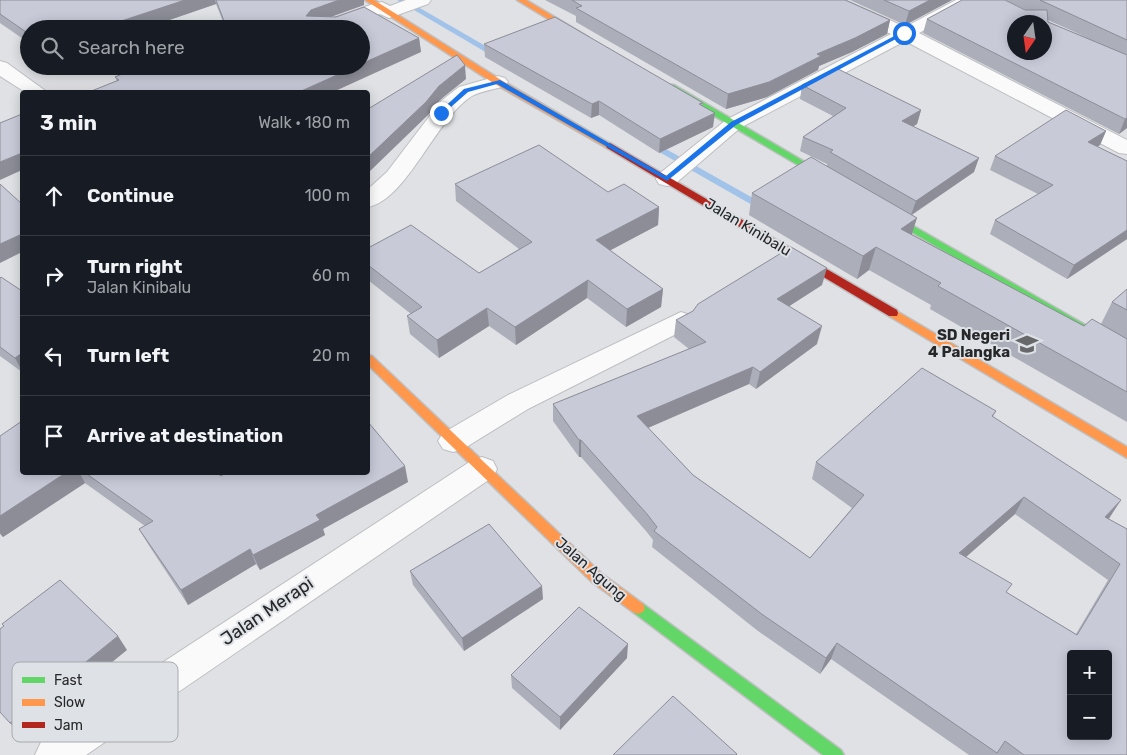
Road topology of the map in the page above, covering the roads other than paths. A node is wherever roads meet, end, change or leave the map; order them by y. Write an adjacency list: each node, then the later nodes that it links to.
1 (422, 0): 5 (street)
2 (521, 0): 8 (street)
3 (830, 0): 7 (street)
4 (969, 0): 7 (street)
5 (380, 7): 6 (street); 11 (street, Jalan Kinibalu)
6 (345, 20)
7 (904, 33): 13 (street); 14 (street)
8 (597, 44)
9 (0, 67): 12 (street)
10 (657, 79): 13 (street)
11 (498, 82): 15 (street, Jalan Kinibalu); 17 (street)
12 (34, 90)
13 (733, 124): 15 (street); 16 (street)
14 (1127, 148)
15 (667, 179): 23 (street, Jalan Kinibalu)
16 (845, 189)
17 (370, 198)
18 (870, 204): 20 (street)
19 (681, 321): 22 (street)
20 (1127, 354)
21 (370, 361): 22 (street, Jalan Agung)
22 (453, 441): 24 (street, Jalan Agung)
23 (1127, 453)
24 (482, 469): 25 (street, Jalan Merapi); 28 (street, Jalan Agung)
25 (178, 672)
26 (73, 742): 27 (street, Jalan Merapi)
27 (54, 755)
28 (836, 755)

